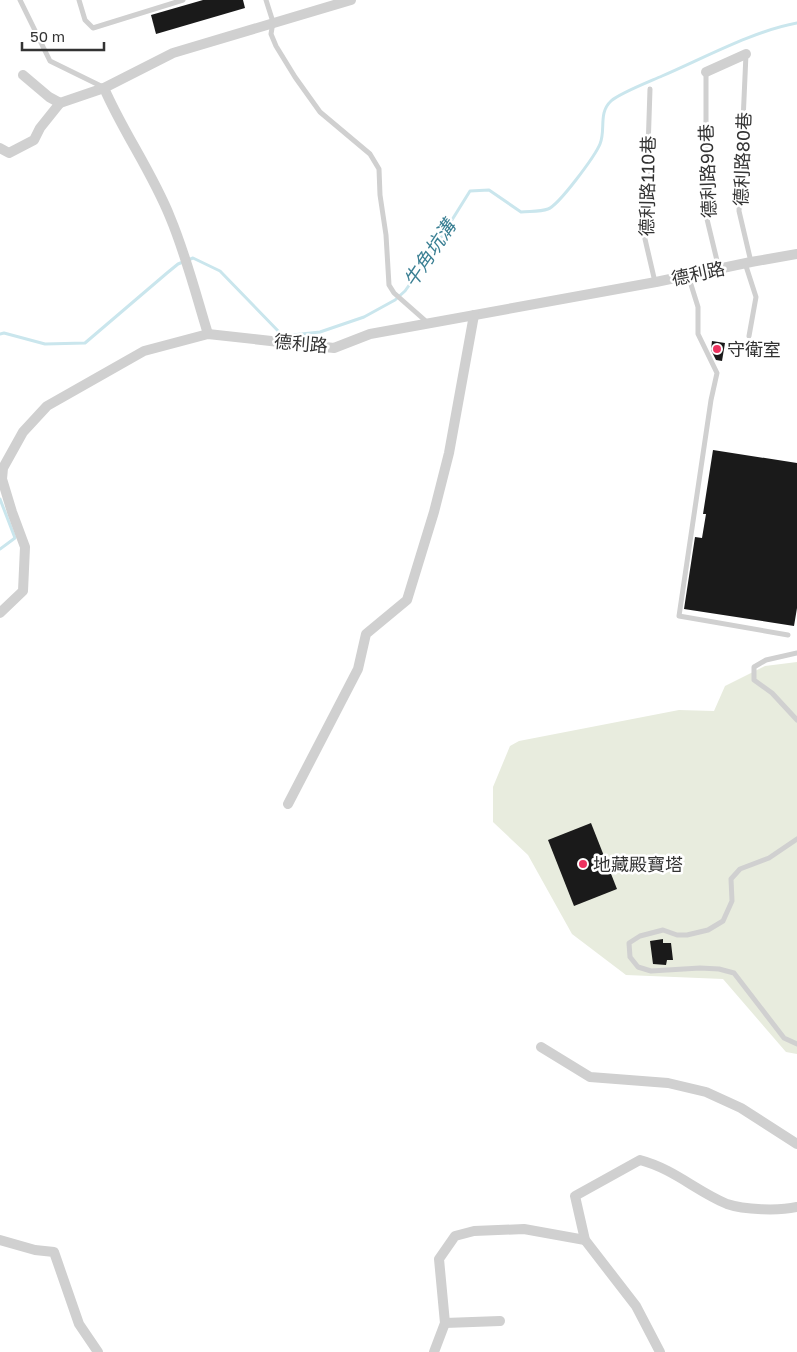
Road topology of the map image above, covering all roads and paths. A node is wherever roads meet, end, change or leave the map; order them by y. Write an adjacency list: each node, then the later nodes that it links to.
1 (20, 0): 10 (lane)
2 (79, 0): 3 (lane)
3 (183, 0)
4 (266, 0): 6 (lane)
5 (350, 0): 6 (street)
6 (273, 22): 10 (street); 20 (lane)
7 (746, 54): 8 (street); 15 (lane, 德利路80巷)
8 (706, 72): 16 (lane, 德利路90巷)
9 (23, 75): 12 (street)
10 (104, 88): 12 (street); 21 (street)
11 (650, 89): 18 (lane, 德利路110巷)
12 (60, 103): 13 (street)
13 (0, 148)
14 (797, 254): 15 (street, 德利路)
15 (748, 263): 16 (street, 德利路); 22 (lane, 德利路80巷)
16 (720, 269): 17 (street, 德利路)
17 (688, 275): 18 (street, 德利路); 24 (lane)
18 (656, 282): 19 (street, 德利路)
19 (474, 315): 20 (street, 德利路); 27 (street)
20 (428, 323): 21 (street, 德利路)
21 (208, 334): 23 (street, 德利路)
22 (749, 336)
23 (0, 613)
24 (788, 635)
25 (797, 653): 26 (lane)
26 (797, 720)
27 (288, 804)
28 (797, 839): 29 (lane)
29 (797, 1044)
30 (541, 1047): 31 (street)
31 (797, 1144)
32 (797, 1207): 34 (street)
33 (0, 1240): 37 (street)
34 (585, 1240): 36 (street); 39 (street)
35 (500, 1321): 36 (street)
36 (445, 1323): 38 (street)
37 (98, 1352)
38 (434, 1352)
39 (660, 1352)

